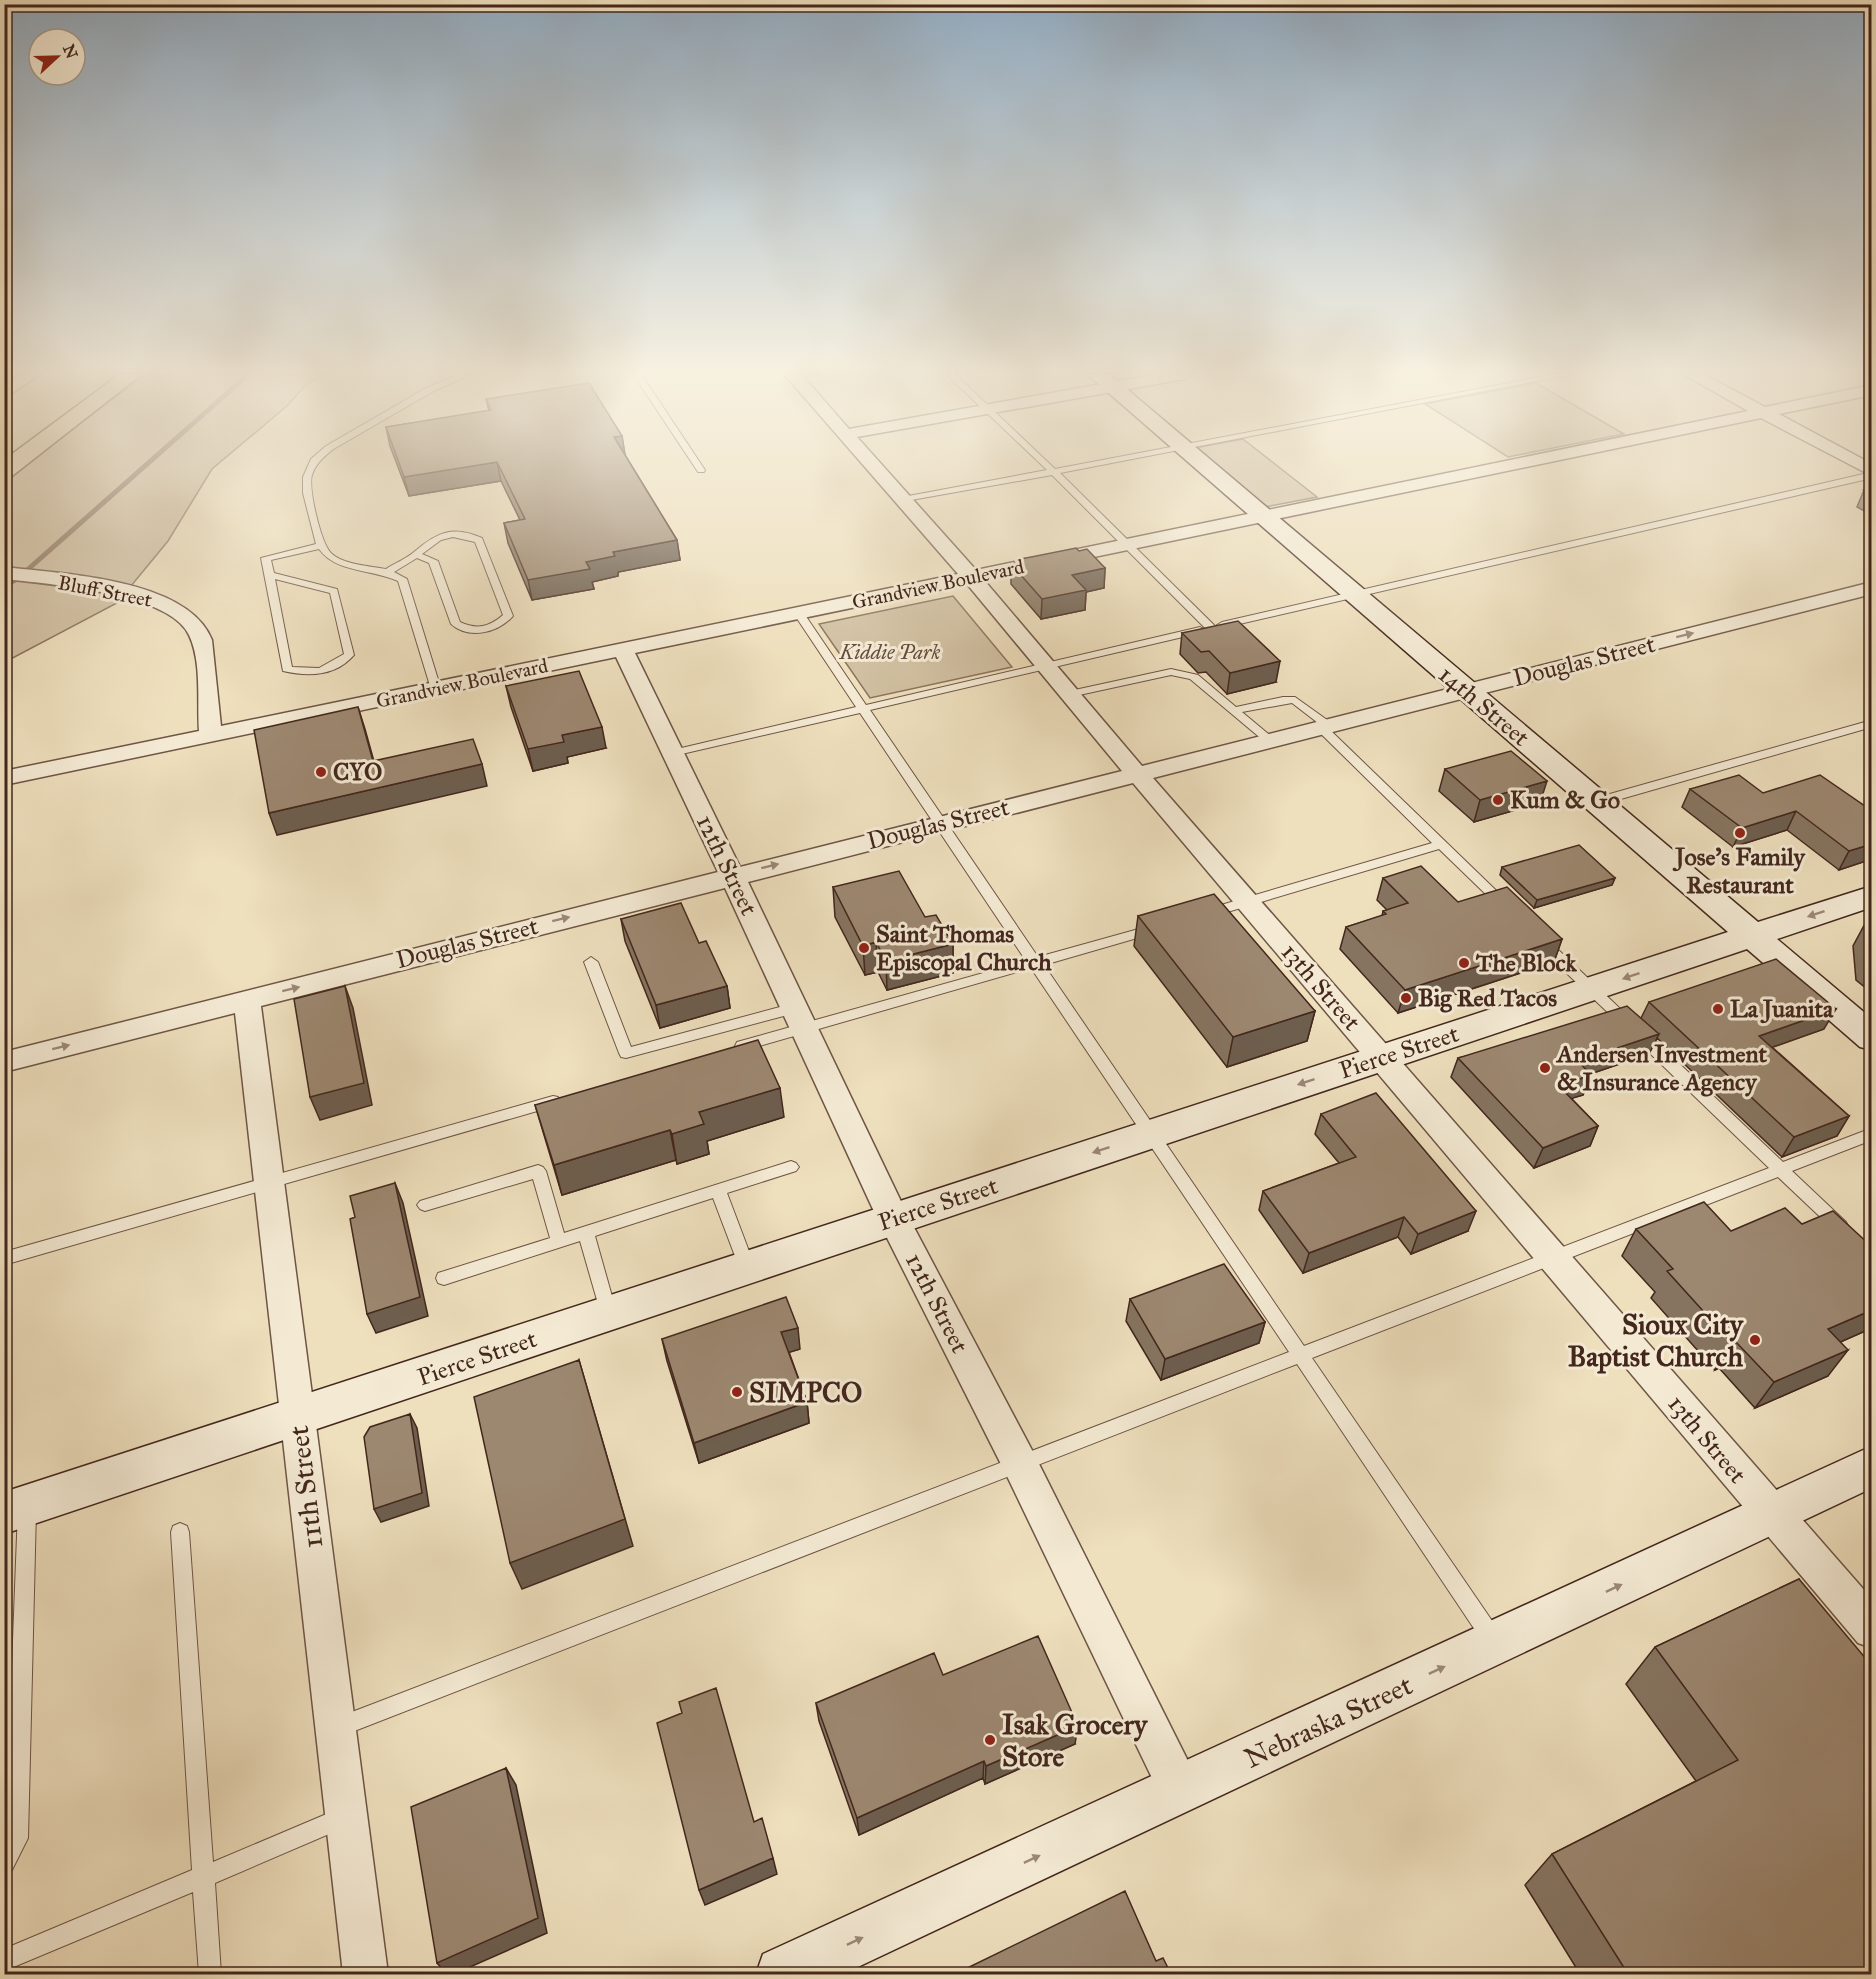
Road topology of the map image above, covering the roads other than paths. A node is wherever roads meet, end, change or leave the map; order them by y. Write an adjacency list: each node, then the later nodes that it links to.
1 (312, 466): 14 (lane)
2 (699, 466): 8 (lane)
3 (875, 466): 11 (street, 13th Street)
4 (1048, 466): 9 (lane)
5 (1083, 466): 9 (lane)
6 (1206, 466): 12 (main road, 14th Street)
7 (1499, 466): 12 (street, Grandview Boulevard)
8 (701, 470)
9 (1054, 472): 11 (lane); 13 (lane)
10 (1872, 473): 21 (lane)
11 (903, 500): 19 (street, 13th Street)
12 (1263, 515): 13 (street, Grandview Boulevard); 21 (main road, 14th Street)
13 (1126, 544): 19 (street, Grandview Boulevard); 23 (lane)
14 (321, 546): 16 (lane); 18 (lane)
15 (416, 555): 15 (lane); 16 (lane)
16 (387, 572): 26 (lane)
17 (4, 573): 33 (street, Bluff Street)
18 (269, 575): 18 (lane)
19 (972, 578): 22 (street, Grandview Boulevard); 25 (street, 13th Street)
20 (1872, 588): 27 (street, Douglas Street, one-way to 20)
21 (1354, 596): 23 (lane); 27 (main road, 14th Street)
22 (799, 614): 24 (street, Grandview Boulevard); 29 (lane)
23 (1211, 628): 25 (lane)
24 (623, 650): 26 (street, Grandview Boulevard); 35 (street, 12th Street)
25 (1046, 667): 28 (street, 13th Street); 29 (lane)
26 (436, 689): 33 (street, Grandview Boulevard)
27 (1466, 691): 32 (street, Douglas Street); 38 (main road, 14th Street)
28 (1070, 694): 30 (lane); 36 (street, 13th Street)
29 (863, 708): 35 (lane); 39 (lane)
30 (1236, 710): 32 (lane); 34 (lane)
31 (1872, 723): 38 (lane)
32 (1322, 725): 34 (street, Douglas Street); 40 (lane)
33 (211, 736): 37 (street, Grandview Boulevard)
34 (1268, 740): 36 (street, Douglas Street)
35 (673, 753): 41 (street, 12th Street)
36 (1137, 774): 39 (street, Douglas Street); 43 (street, 13th Street)
37 (4, 778)
38 (1596, 802): 48 (main road, 14th Street)
39 (942, 824): 41 (street, Douglas Street, one-way to 39); 50 (lane)
40 (1441, 844): 43 (lane); 44 (lane)
41 (732, 875): 52 (street, Douglas Street, one-way to 41); 53 (street, 12th Street)
42 (1872, 896): 48 (main road, Pierce Street, one-way to 48)
43 (1246, 902): 45 (lane); 56 (street, 13th Street)
44 (1516, 917)
45 (1191, 918)
46 (1169, 925): 50 (lane)
47 (1533, 933): 51 (lane)
48 (1751, 936): 51 (main road, Pierce Street, one-way to 51); 54 (main road, 14th Street)
49 (591, 962): 53 (lane)
50 (1036, 964): 53 (lane); 59 (lane)
51 (1592, 989): 56 (main road, Pierce Street); 62 (lane)
52 (247, 1000): 57 (street, Douglas Street, one-way to 52); 63 (street, 11th Street)
53 (800, 1018): 55 (lane); 66 (street, 12th Street)
54 (1872, 1038)
55 (725, 1051)
56 (1383, 1057): 59 (main road, Pierce Street, one-way to 59); 71 (street, 13th Street)
57 (4, 1062)
58 (566, 1097): 63 (lane)
59 (1150, 1134): 66 (main road, Pierce Street, one-way to 66); 75 (lane)
60 (1872, 1134): 62 (lane)
61 (791, 1167): 64 (lane)
62 (1781, 1169): 67 (lane); 71 (lane)
63 (269, 1183): 70 (lane); 76 (street, 11th Street)
64 (718, 1190): 68 (lane); 72 (lane)
65 (425, 1205): 69 (lane)
66 (893, 1218): 72 (main road, Pierce Street); 77 (street, 12th Street)
67 (1847, 1232)
68 (586, 1233): 69 (lane); 74 (lane)
69 (559, 1242): 73 (lane)
70 (4, 1258)
71 (1554, 1258): 75 (lane); 80 (street, 13th Street)
72 (747, 1267): 74 (main road, Pierce Street)
73 (444, 1278)
74 (609, 1314): 76 (main road, Pierce Street)
75 (1299, 1354): 77 (lane); 83 (lane)
76 (296, 1419): 79 (main road, Pierce Street); 84 (street, 11th Street)
77 (1020, 1464): 84 (lane); 85 (street, 12th Street)
78 (1872, 1466): 80 (main road, Nebraska Street)
79 (16, 1510): 87 (lane)
80 (1772, 1515): 82 (street, 13th Street); 83 (main road, Nebraska Street, one-way to 80)
81 (180, 1532): 88 (lane)
82 (1872, 1629)
83 (1495, 1643): 85 (main road, Nebraska Street, one-way to 83)
84 (334, 1729): 86 (street, 11th Street)
85 (1180, 1790): 90 (main road, Nebraska Street, one-way to 85)
86 (346, 1817): 88 (lane); 92 (street, 11th Street)
87 (4, 1862)
88 (204, 1876): 89 (lane); 91 (lane)
89 (4, 1960)
90 (800, 1971)
91 (210, 1974)
92 (365, 1974)

